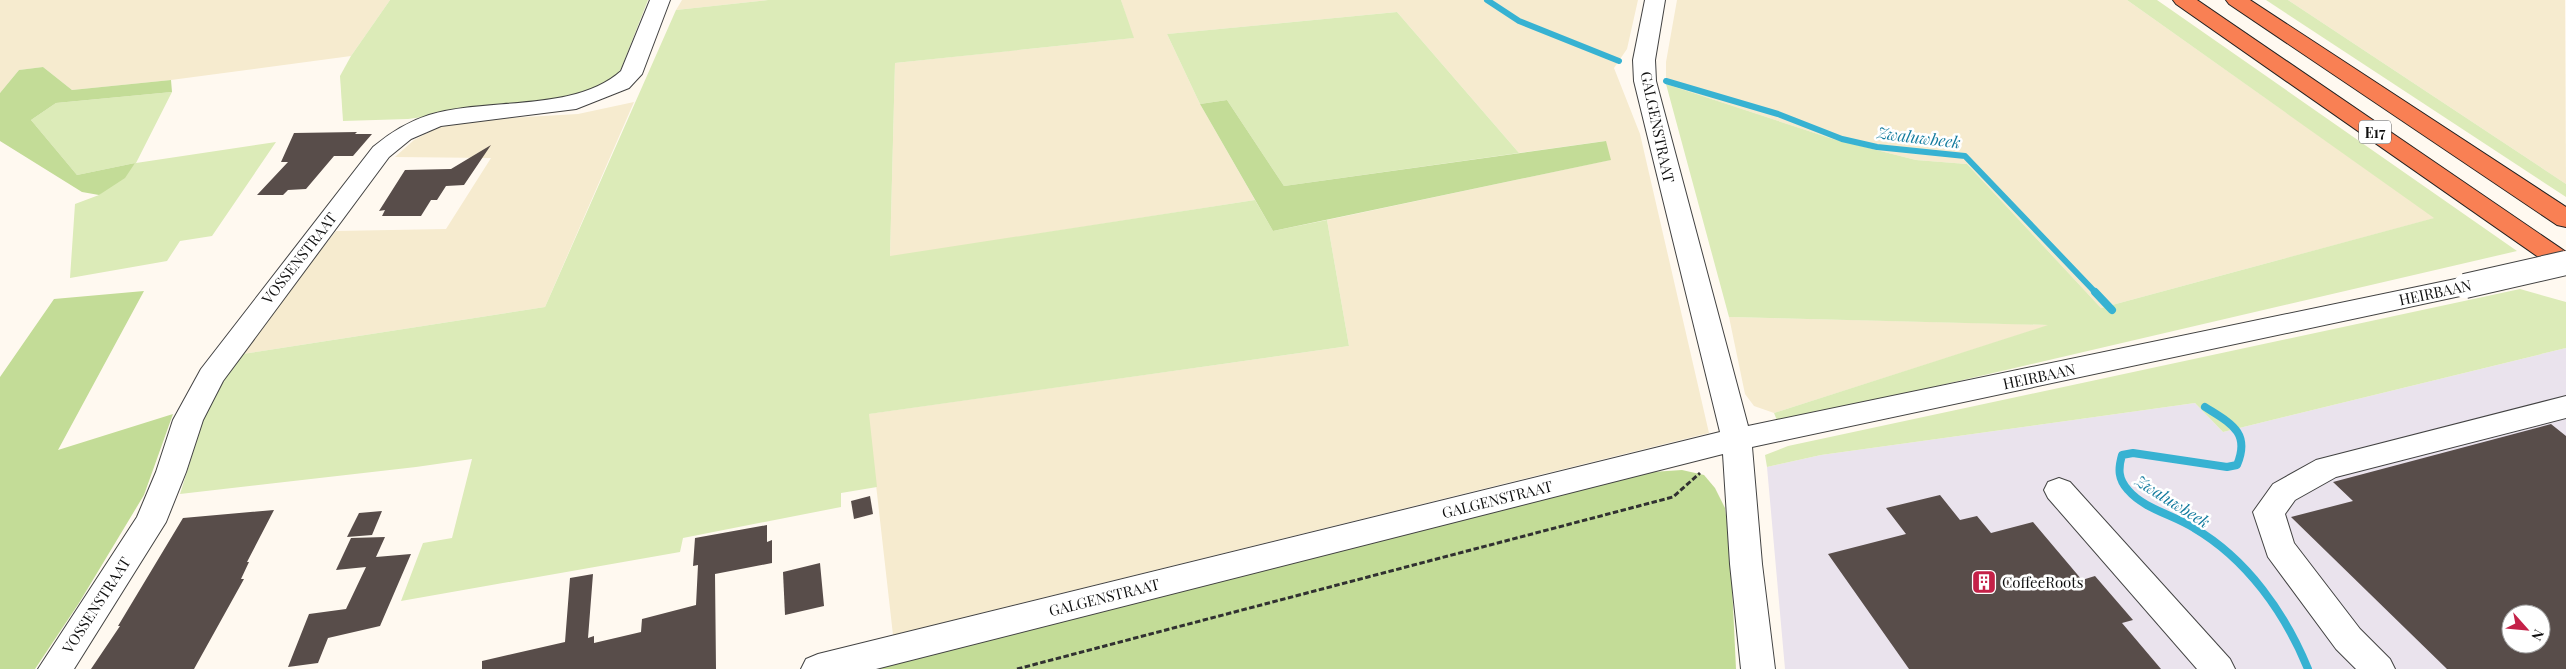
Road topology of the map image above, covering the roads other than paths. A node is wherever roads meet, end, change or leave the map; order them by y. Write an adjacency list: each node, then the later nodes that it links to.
1 (660, 0): 10 (street, VOSSENSTRAAT)
2 (1655, 0): 8 (street, GALGENSTRAAT)
3 (2183, 0): 6 (highway, E17)
4 (2236, 0): 5 (highway, E17)
5 (2566, 219)
6 (2566, 263): 8 (street, HEIRBAAN, bridge)
7 (2566, 407): 14 (street)
8 (1737, 439): 11 (street, GALGENSTRAAT); 12 (street)
9 (2059, 490): 13 (street)
10 (55, 669)
11 (818, 669)
12 (1758, 669)
13 (2218, 669)
14 (2378, 669)

